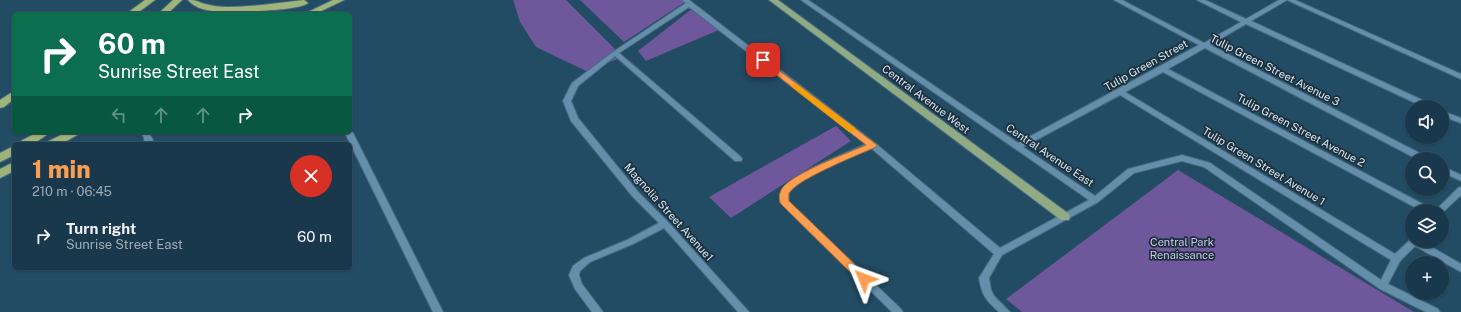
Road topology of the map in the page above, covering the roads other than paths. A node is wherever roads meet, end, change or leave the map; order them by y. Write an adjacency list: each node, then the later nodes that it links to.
1 (151, 0): 13 (highway)
2 (178, 0): 14 (highway)
3 (192, 0): 11 (highway)
4 (340, 0): 16 (highway)
5 (773, 0): 47 (main road, Central Avenue West)
6 (804, 0): 34 (street, Central Avenue East)
7 (1117, 0): 18 (street, Tulip Green Street Avenue 3)
8 (1200, 0): 17 (street)
9 (1284, 0): 17 (street, Tulip Green Street)
10 (1290, 0): 21 (street)
11 (307, 2): 15 (highway)
12 (687, 2): 19 (street, Magnolia Street Avenue1); 33 (street)
13 (133, 12)
14 (164, 12)
15 (284, 12)
16 (313, 12)
17 (1246, 22): 18 (street, Tulip Green Street); 24 (street)
18 (1204, 45): 20 (street, Tulip Green Street); 36 (street, Tulip Green Street Avenue 3)
19 (616, 53): 38 (street); 48 (street, Magnolia Street Avenue1)
20 (1163, 69): 22 (street, Tulip Green Street); 45 (street, Tulip Green Street Avenue 2)
21 (1461, 78)
22 (1120, 92): 34 (street, Tulip Green Street); 52 (street, Tulip Green Street Avenue 1)
23 (12, 96): 25 (highway)
24 (1415, 100)
25 (0, 105)
26 (1449, 115): 27 (street)
27 (1461, 121)
28 (42, 134): 31 (highway)
29 (71, 134): 32 (highway)
30 (349, 134): 55 (street)
31 (28, 142)
32 (57, 142)
33 (872, 145): 51 (street); 58 (street)
34 (1017, 147): 44 (street, Central Avenue East)
35 (12, 151): 37 (highway)
36 (1410, 152)
37 (0, 158)
38 (738, 159)
39 (12, 167): 41 (highway)
40 (1449, 172): 42 (street)
41 (0, 174)
42 (1461, 178)
43 (1461, 190): 46 (street)
44 (1096, 200): 47 (street); 54 (street, Central Avenue East)
45 (1416, 204)
46 (1447, 204)
47 (1065, 217): 51 (street)
48 (665, 224): 56 (street); 57 (street, Magnolia Street Avenue1)
49 (1407, 248): 52 (street)
50 (1426, 248): 53 (street)
51 (999, 253): 59 (street)
52 (1396, 259): 54 (street)
53 (1461, 268)
54 (1383, 286): 60 (street, Central Avenue East)
55 (438, 312)
56 (598, 312)
57 (744, 312)
58 (898, 312)
59 (1006, 312)
60 (1434, 312)

